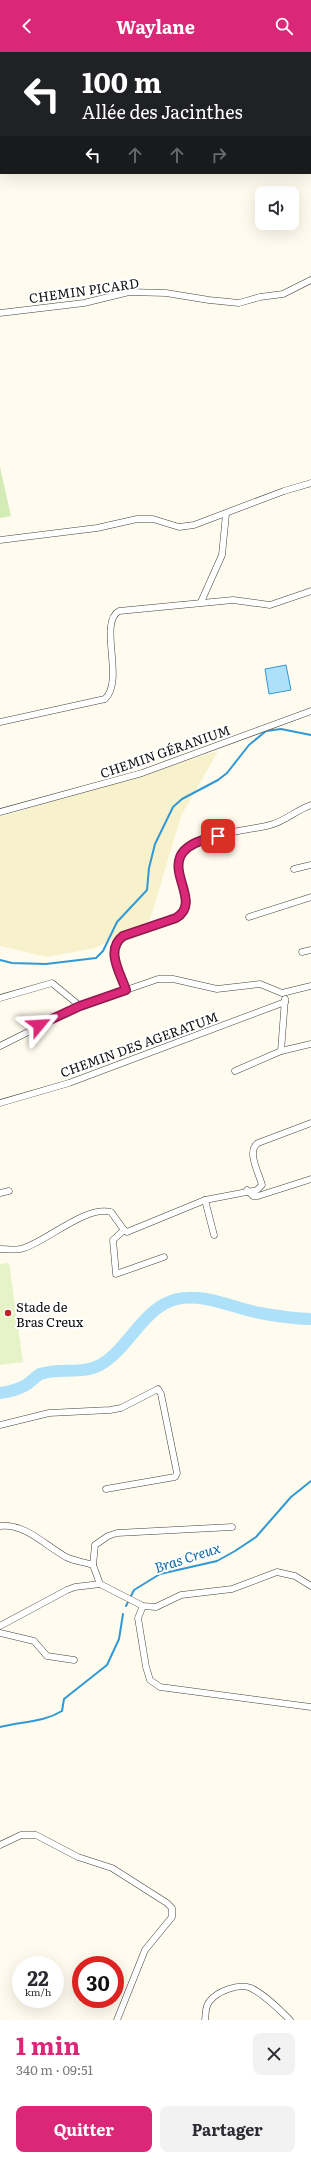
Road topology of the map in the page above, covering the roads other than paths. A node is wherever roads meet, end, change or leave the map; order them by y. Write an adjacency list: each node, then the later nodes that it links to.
1 (311, 280): 2 (street, CHEMIN PICARD)
2 (0, 313)
3 (311, 483): 4 (street)
4 (226, 514): 5 (street); 7 (street)
5 (0, 540)
6 (311, 591): 7 (street)
7 (201, 602): 9 (street)
8 (311, 710): 11 (street, CHEMIN GÉRANIUM)
9 (0, 722)
10 (311, 805): 19 (street)
11 (0, 812)
12 (311, 865): 13 (street)
13 (294, 869)
14 (311, 897): 15 (street)
15 (249, 917)
16 (311, 950): 17 (street)
17 (302, 952)
18 (311, 986): 20 (street)
19 (126, 990): 20 (street); 23 (street)
20 (285, 993): 22 (street)
21 (0, 998): 23 (street)
22 (285, 1002): 26 (street); 28 (street, CHEMIN DES AGERATUM)
23 (80, 1006): 25 (street)
24 (311, 1044): 26 (street)
25 (0, 1046)
26 (281, 1051): 27 (street)
27 (235, 1072)
28 (0, 1103)
29 (311, 1123): 31 (street)
30 (311, 1179): 31 (street)
31 (247, 1190): 34 (street)
32 (9, 1191): 33 (street)
33 (0, 1193)
34 (205, 1200): 35 (street); 36 (street)
35 (124, 1230): 37 (street); 38 (street)
36 (214, 1235)
37 (0, 1249)
38 (164, 1257)
39 (0, 1424): 40 (street)
40 (106, 1489)
41 (0, 1526): 43 (street)
42 (232, 1527): 43 (street)
43 (93, 1565): 44 (street)
44 (100, 1584): 46 (street); 47 (street)
45 (311, 1586): 46 (street)
46 (143, 1606): 50 (street)
47 (0, 1626)
48 (0, 1633): 49 (street)
49 (74, 1660)
50 (311, 1707)
51 (0, 1845): 52 (street)
52 (117, 2020)
53 (205, 2020): 54 (street)
54 (290, 2020)

